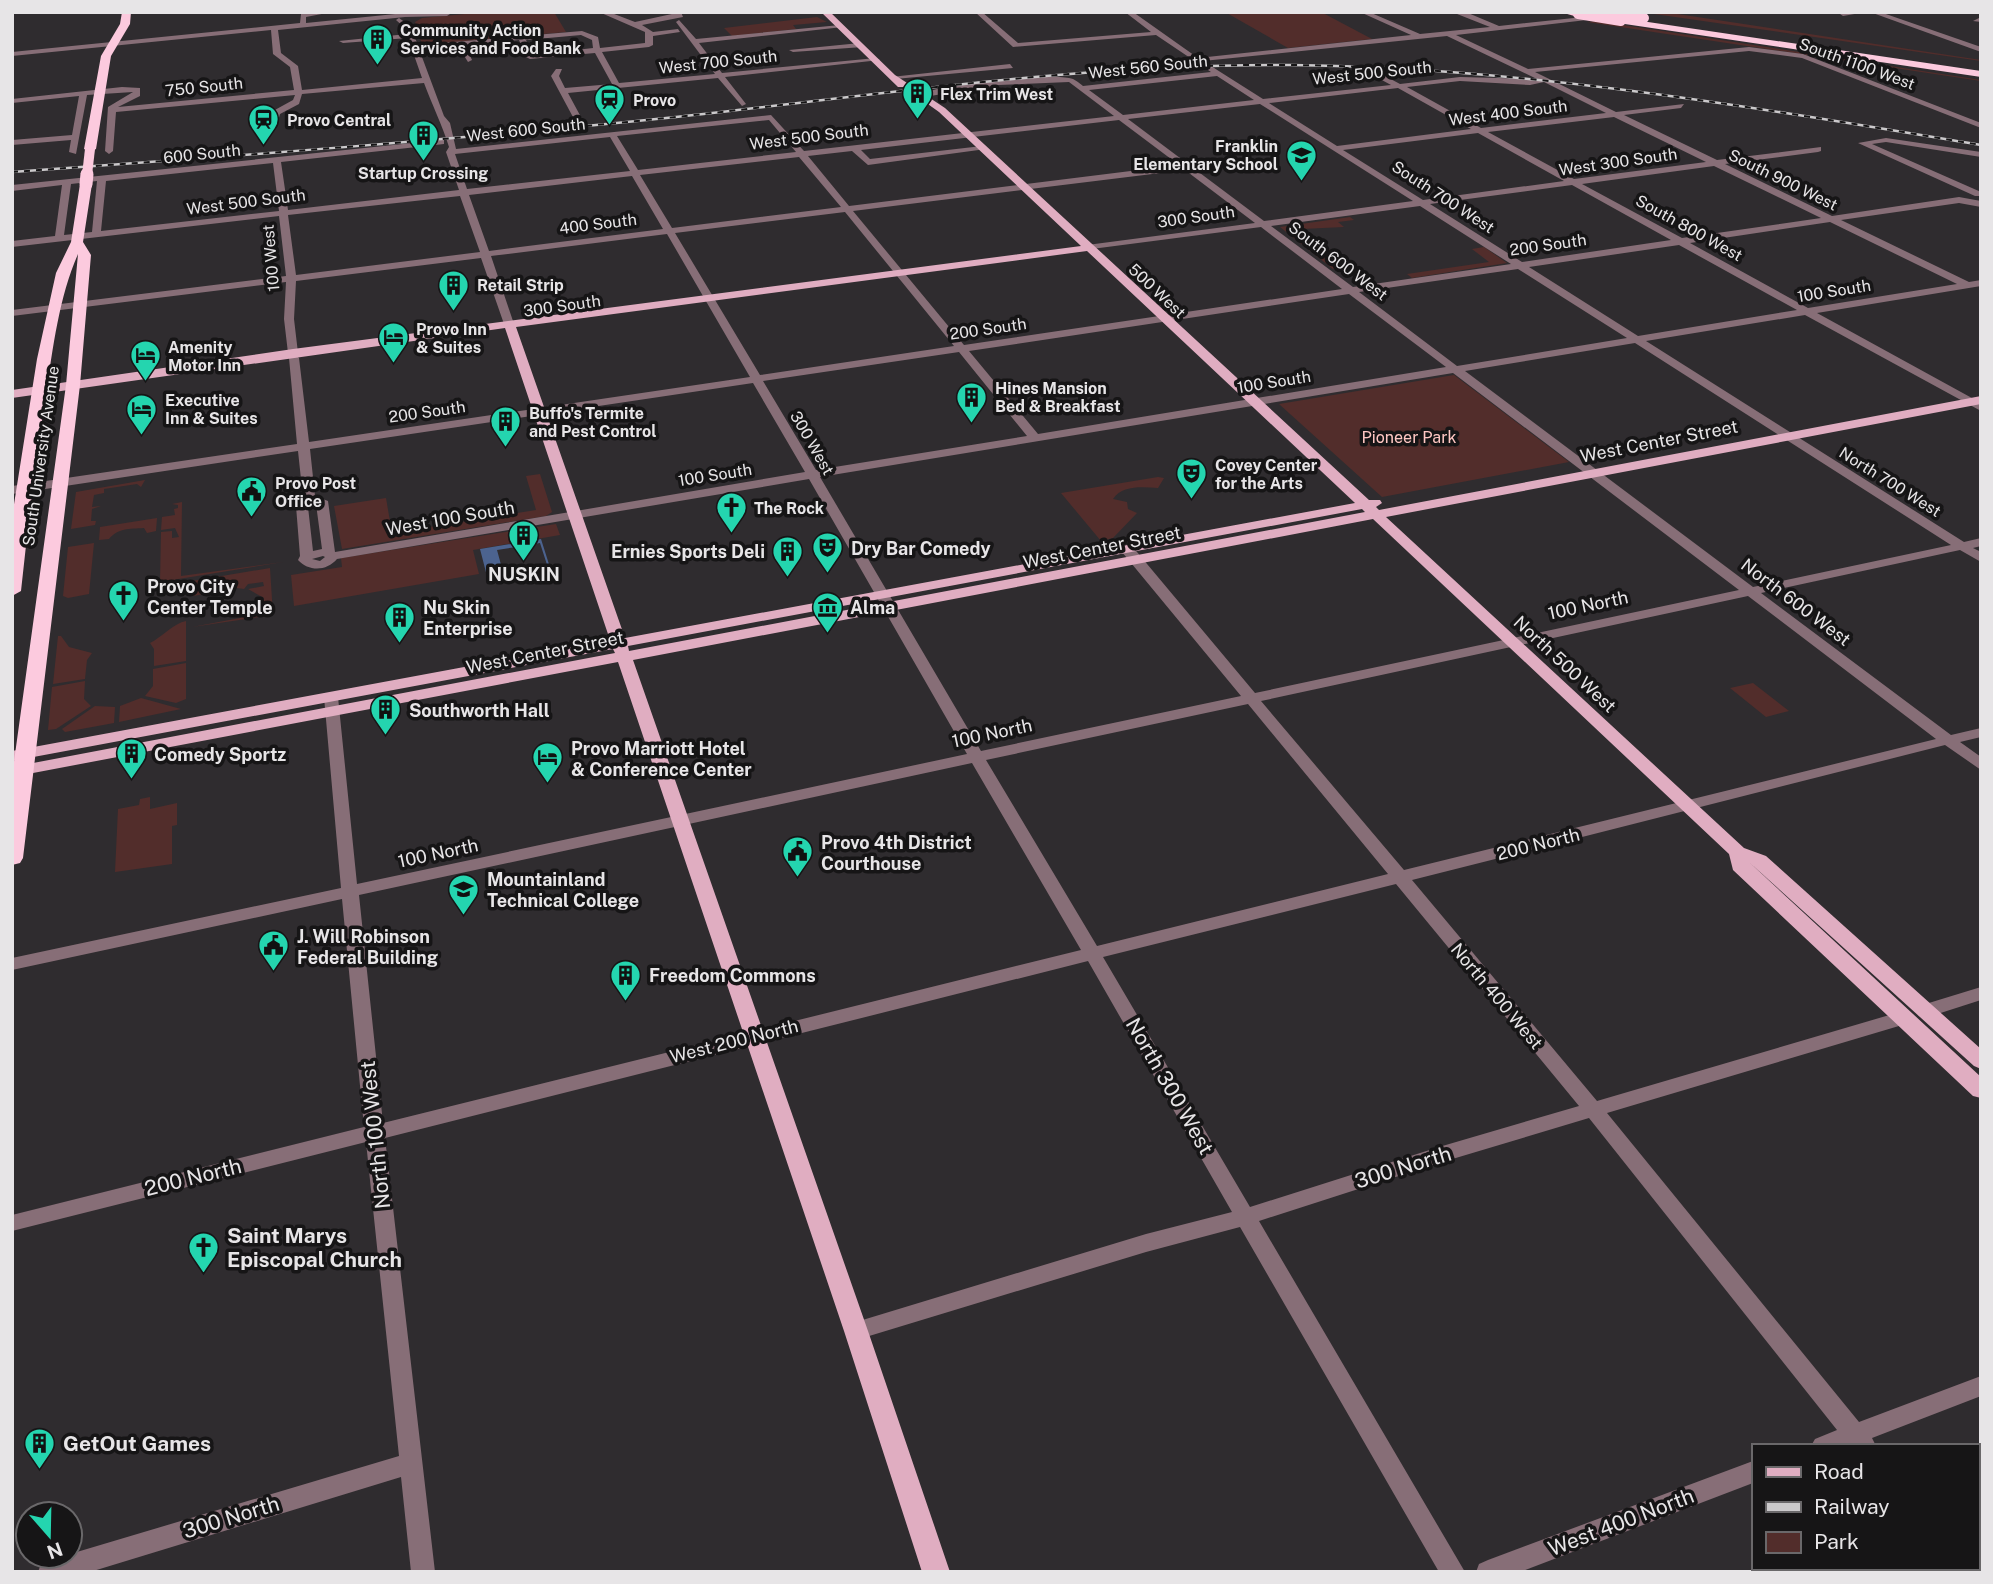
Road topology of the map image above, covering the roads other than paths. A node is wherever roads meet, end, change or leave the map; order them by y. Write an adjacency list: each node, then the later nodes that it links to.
1 (127, 12): 40 (highway, South University Avenue)
2 (329, 12): 21 (street)
3 (602, 12): 20 (street)
4 (677, 12): 20 (street)
5 (825, 12): 23 (main road, 500 West)
6 (978, 12): 30 (street)
7 (1128, 12): 30 (street, South 700 West)
8 (1363, 12): 36 (street)
9 (1455, 12): 26 (street)
10 (1564, 12): 57 (highway, bridge)
11 (1605, 12): 16 (highway, bridge)
12 (1863, 12): 15 (street)
13 (1873, 12): 28 (street)
14 (455, 13): 17 (street)
15 (1843, 14)
16 (1647, 15): 26 (street); 51 (highway)
17 (411, 16): 18 (street); 22 (street)
18 (397, 17): 21 (street); 22 (street)
19 (679, 22): 38 (street)
20 (634, 24): 31 (street)
21 (303, 27): 25 (street)
22 (408, 27): 34 (street)
23 (840, 27): 38 (street); 41 (main road, 500 West)
24 (567, 28): 29 (street)
25 (274, 29): 40 (street); 70 (street)
26 (1498, 29): 32 (street)
27 (678, 31): 31 (street)
28 (1925, 31): 33 (street); 45 (street)
29 (578, 33): 35 (street); 43 (street)
30 (1158, 33): 49 (street, South 700 West)
31 (649, 34): 43 (street)
32 (1449, 34): 36 (street); 54 (street, South 900 West)
33 (1899, 34)
34 (411, 36): 37 (street); 42 (street)
35 (521, 37): 39 (street); 43 (street)
36 (1421, 37): 49 (street)
37 (343, 41)
38 (694, 41): 56 (street)
39 (460, 43): 42 (street); 47 (street)
40 (113, 44): 46 (street); 69 (highway, South University Avenue)
41 (860, 45): 44 (street); 48 (main road, 500 West)
42 (415, 47): 61 (street)
43 (597, 50): 64 (street)
44 (793, 50)
45 (1981, 50)
46 (12, 54)
47 (468, 60)
48 (876, 60): 56 (street, West 700 South); 58 (main road, 500 West)
49 (1200, 60): 55 (street, South 700 West); 60 (street, South 700 West)
50 (1010, 66): 58 (street)
51 (1981, 67)
52 (559, 71): 68 (street)
53 (1372, 71): 65 (street, South 800 West)
54 (1526, 71): 62 (street, South 900 West); 72 (street, South 900 West); 84 (street, South 1100 West)
55 (1217, 74): 60 (street, South 700 West); 66 (street, West 560 South)
56 (719, 76): 64 (street, West 700 South); 76 (street)
57 (1981, 77)
58 (895, 78): 73 (main road, 500 West)
59 (1069, 79): 66 (street, South 600 West); 73 (street)
60 (1228, 79): 75 (street, South 700 West)
61 (427, 80): 70 (street, 750 South); 80 (street)
62 (1543, 80): 63 (street, West 500 South); 67 (street, South 900 West)
63 (1510, 82): 65 (street, West 500 South); 67 (street)
64 (617, 86): 68 (street, West 700 South)
65 (1399, 86): 75 (street, West 500 South); 85 (street, South 800 West)
66 (1082, 88): 81 (street, South 600 West)
67 (1560, 89): 72 (street, South 900 West)
68 (563, 91): 82 (street)
69 (99, 92): 71 (street); 78 (street); 119 (highway, South University Avenue, bridge)
70 (299, 92): 78 (street, 750 South); 83 (street)
71 (83, 93): 74 (street); 88 (street)
72 (1574, 94): 79 (street, South 900 West)
73 (926, 98): 87 (main road, 500 West)
74 (12, 101)
75 (1264, 101): 81 (street, West 500 South); 93 (street, South 700 West)
76 (742, 104)
77 (1681, 106): 79 (street, West 400 South)
78 (111, 110): 96 (street)
79 (1615, 114): 85 (street, West 400 South); 101 (street, South 900 West)
80 (440, 117): 91 (street); 91 (street)
81 (1121, 117): 87 (street, West 500 South); 102 (street, South 600 West)
82 (578, 119)
83 (274, 121)
84 (1981, 126)
85 (1480, 131): 93 (street, West 400 South); 106 (street, South 800 West)
86 (612, 134): 91 (street, West 600 South); 98 (street, West 600 South); 103 (street, 300 West)
87 (968, 135): 92 (street, West 500 South); 94 (main road, 500 West)
88 (76, 137): 89 (street); 97 (street)
89 (12, 143)
90 (395, 148): 91 (street, West 600 South); 100 (street, 600 South)
91 (445, 148): 109 (street)
92 (854, 148): 94 (street); 98 (street, West 500 South)
93 (1337, 148): 111 (street, South 700 West)
94 (982, 149): 107 (main road, 500 West)
95 (1818, 149): 101 (street, West 300 South)
96 (109, 151)
97 (73, 152)
98 (801, 154): 103 (street, West 500 South); 112 (street)
99 (1981, 155): 110 (street)
100 (277, 160): 104 (street, 600 South); 113 (street, 100 West)
101 (1715, 163): 106 (street, West 300 South); 114 (street, South 900 West)
102 (1187, 167): 107 (street, 400 South); 115 (street, South 600 West)
103 (636, 173): 109 (street, West 500 South); 116 (street, 300 West)
104 (102, 178): 105 (street, 600 South); 117 (street)
105 (67, 182): 108 (street, 600 South); 118 (street)
106 (1573, 182): 111 (street, West 300 South); 120 (street, South 800 West)
107 (1023, 187): 112 (street, 400 South); 122 (main road, 500 West)
108 (12, 188)
109 (464, 192): 113 (street, West 500 South); 123 (street)
110 (1977, 198): 114 (street, 200 South)
111 (1422, 202): 115 (street, 300 South); 124 (street, South 700 West)
112 (847, 209): 116 (street, 400 South); 125 (street)
113 (283, 213): 117 (street, West 500 South); 126 (street, 100 West)
114 (1830, 219): 120 (street, 200 South); 128 (street, South 900 West)
115 (1262, 224): 122 (street, 300 South); 129 (street, South 600 West)
116 (669, 231): 123 (street, 400 South); 131 (street, 300 West)
117 (96, 235): 119 (street, West 500 South)
118 (59, 239): 119 (street); 121 (street)
119 (78, 239): 132 (highway, South University Avenue); 133 (highway, South University Avenue)
120 (1681, 241): 124 (street, 200 South); 134 (street, South 800 West)
121 (12, 244)
122 (1087, 248): 125 (main road, 300 South); 136 (main road, 500 West)
123 (485, 254): 126 (street, 400 South); 137 (street)
124 (1520, 265): 129 (street, 200 South); 138 (street, South 700 West)
125 (899, 273): 131 (main road, 300 South); 139 (street)
126 (291, 279): 132 (street, 400 South); 140 (street, 100 West)
127 (1981, 283): 128 (street, 100 South)
128 (1968, 285): 130 (street, South 900 West); 134 (street, 100 South)
129 (1351, 290): 136 (street, 200 South); 141 (street, South 600 West)
130 (1981, 292)
131 (709, 299): 137 (main road, 300 South); 142 (street, 300 West)
132 (81, 304): 133 (street, 400 South); 143 (highway, South University Avenue)
133 (57, 307): 135 (street, 400 South); 144 (highway, South University Avenue)
134 (1808, 312): 138 (street, 100 South); 147 (street, South 800 West)
135 (12, 313)
136 (1163, 318): 139 (street, 200 South); 148 (main road, 500 West)
137 (509, 326): 140 (main road, 300 South); 149 (main road)
138 (1636, 339): 141 (street, 100 South); 150 (street, South 700 West)
139 (961, 348): 142 (street, 200 South); 151 (street)
140 (293, 355): 143 (main road, 300 South); 152 (street, 100 West)
141 (1457, 369): 148 (street, 100 South); 153 (street, South 600 West)
142 (756, 379): 149 (street, 200 South); 154 (street, 300 West)
143 (73, 386): 144 (main road, 300 South); 155 (highway, South University Avenue)
144 (39, 390): 146 (main road, 300 South); 156 (highway, South University Avenue)
145 (1981, 390): 147 (main road, West Center Street)
146 (12, 394)
147 (1971, 401): 150 (main road, West Center Street)
148 (1252, 402): 151 (street, 100 South); 158 (main road, 500 West)
149 (538, 411): 152 (street, 200 South); 159 (main road)
150 (1782, 432): 153 (main road, West Center Street); 161 (street, North 700 West)
151 (1035, 438): 154 (street, 100 South)
152 (303, 446): 155 (street, 200 South); 157 (street, 100 West)
153 (1588, 469): 158 (main road, West Center Street); 165 (street, North 600 West)
154 (813, 475): 159 (street, 100 South); 167 (street, 300 West)
155 (61, 482): 156 (street, 200 South); 175 (highway, South University Avenue)
156 (18, 489): 166 (highway, South University Avenue)
157 (309, 499): 162 (street); 162 (street, West 100 South)
158 (1369, 511): 163 (main road, West Center Street); 168 (main road, North 500 West)
159 (573, 514): 162 (street, West 100 South); 169 (main road)
160 (1981, 542): 161 (street, 100 North)
161 (1961, 546): 164 (street, North 700 West); 165 (street, 100 North)
162 (331, 554)
163 (1131, 555): 167 (main road, West Center Street); 170 (street, North 400 West)
164 (1981, 558)
165 (1749, 590): 168 (street, 100 North); 173 (street, North 600 West)
166 (12, 591)
167 (887, 600): 169 (main road, West Center Street); 174 (street, North 300 West)
168 (1510, 641): 170 (street, 100 North); 177 (main road, North 500 West)
169 (622, 650): 171 (main road, West Center Street); 178 (main road)
170 (1252, 698): 174 (street, 100 North); 181 (street, North 400 West)
171 (332, 704): 175 (main road, West Center Street); 182 (street, North 100 West)
172 (1981, 732): 173 (street, 200 North)
173 (1948, 740): 176 (street, North 600 West); 177 (street, 200 North)
174 (976, 757): 178 (street, 100 North); 183 (street, North 300 West)
175 (19, 762): 180 (highway, South University Avenue)
176 (1981, 765)
177 (1688, 806): 179 (main road, North 500 West); 181 (street, 200 North)
178 (681, 820): 182 (street, 100 North); 188 (main road)
179 (1738, 852): 186 (main road, North 500 West); 187 (main road, North 500 West)
180 (12, 858)
181 (1399, 879): 183 (street, 200 North); 191 (street, North 400 West)
182 (351, 891): 184 (street, 100 North); 192 (street, North 100 West)
183 (1094, 954): 188 (street, West 200 North); 193 (street, North 300 West)
184 (12, 964)
185 (1981, 993): 186 (street)
186 (1925, 1011): 189 (main road, North 500 West)
187 (1903, 1018): 190 (main road, North 500 West); 191 (street, 300 North)
188 (754, 1036): 192 (street, West 200 North); 195 (main road)
189 (1981, 1061)
190 (1981, 1090)
191 (1593, 1109): 193 (street, 300 North); 197 (street, North 400 West)
192 (374, 1131): 194 (street, 200 North); 199 (street, North 100 West)
193 (1246, 1217): 195 (street, 300 North); 204 (street, North 300 West)
194 (12, 1223)
195 (856, 1331): 203 (main road)
196 (1981, 1386): 197 (street)
197 (1859, 1440): 198 (street)
198 (1835, 1444)
199 (412, 1463): 201 (street, 300 North); 202 (street, North 100 West)
200 (1752, 1472): 205 (street, West 400 North)
201 (50, 1572)
202 (423, 1572)
203 (936, 1572)
204 (1452, 1572)
205 (1488, 1572)

